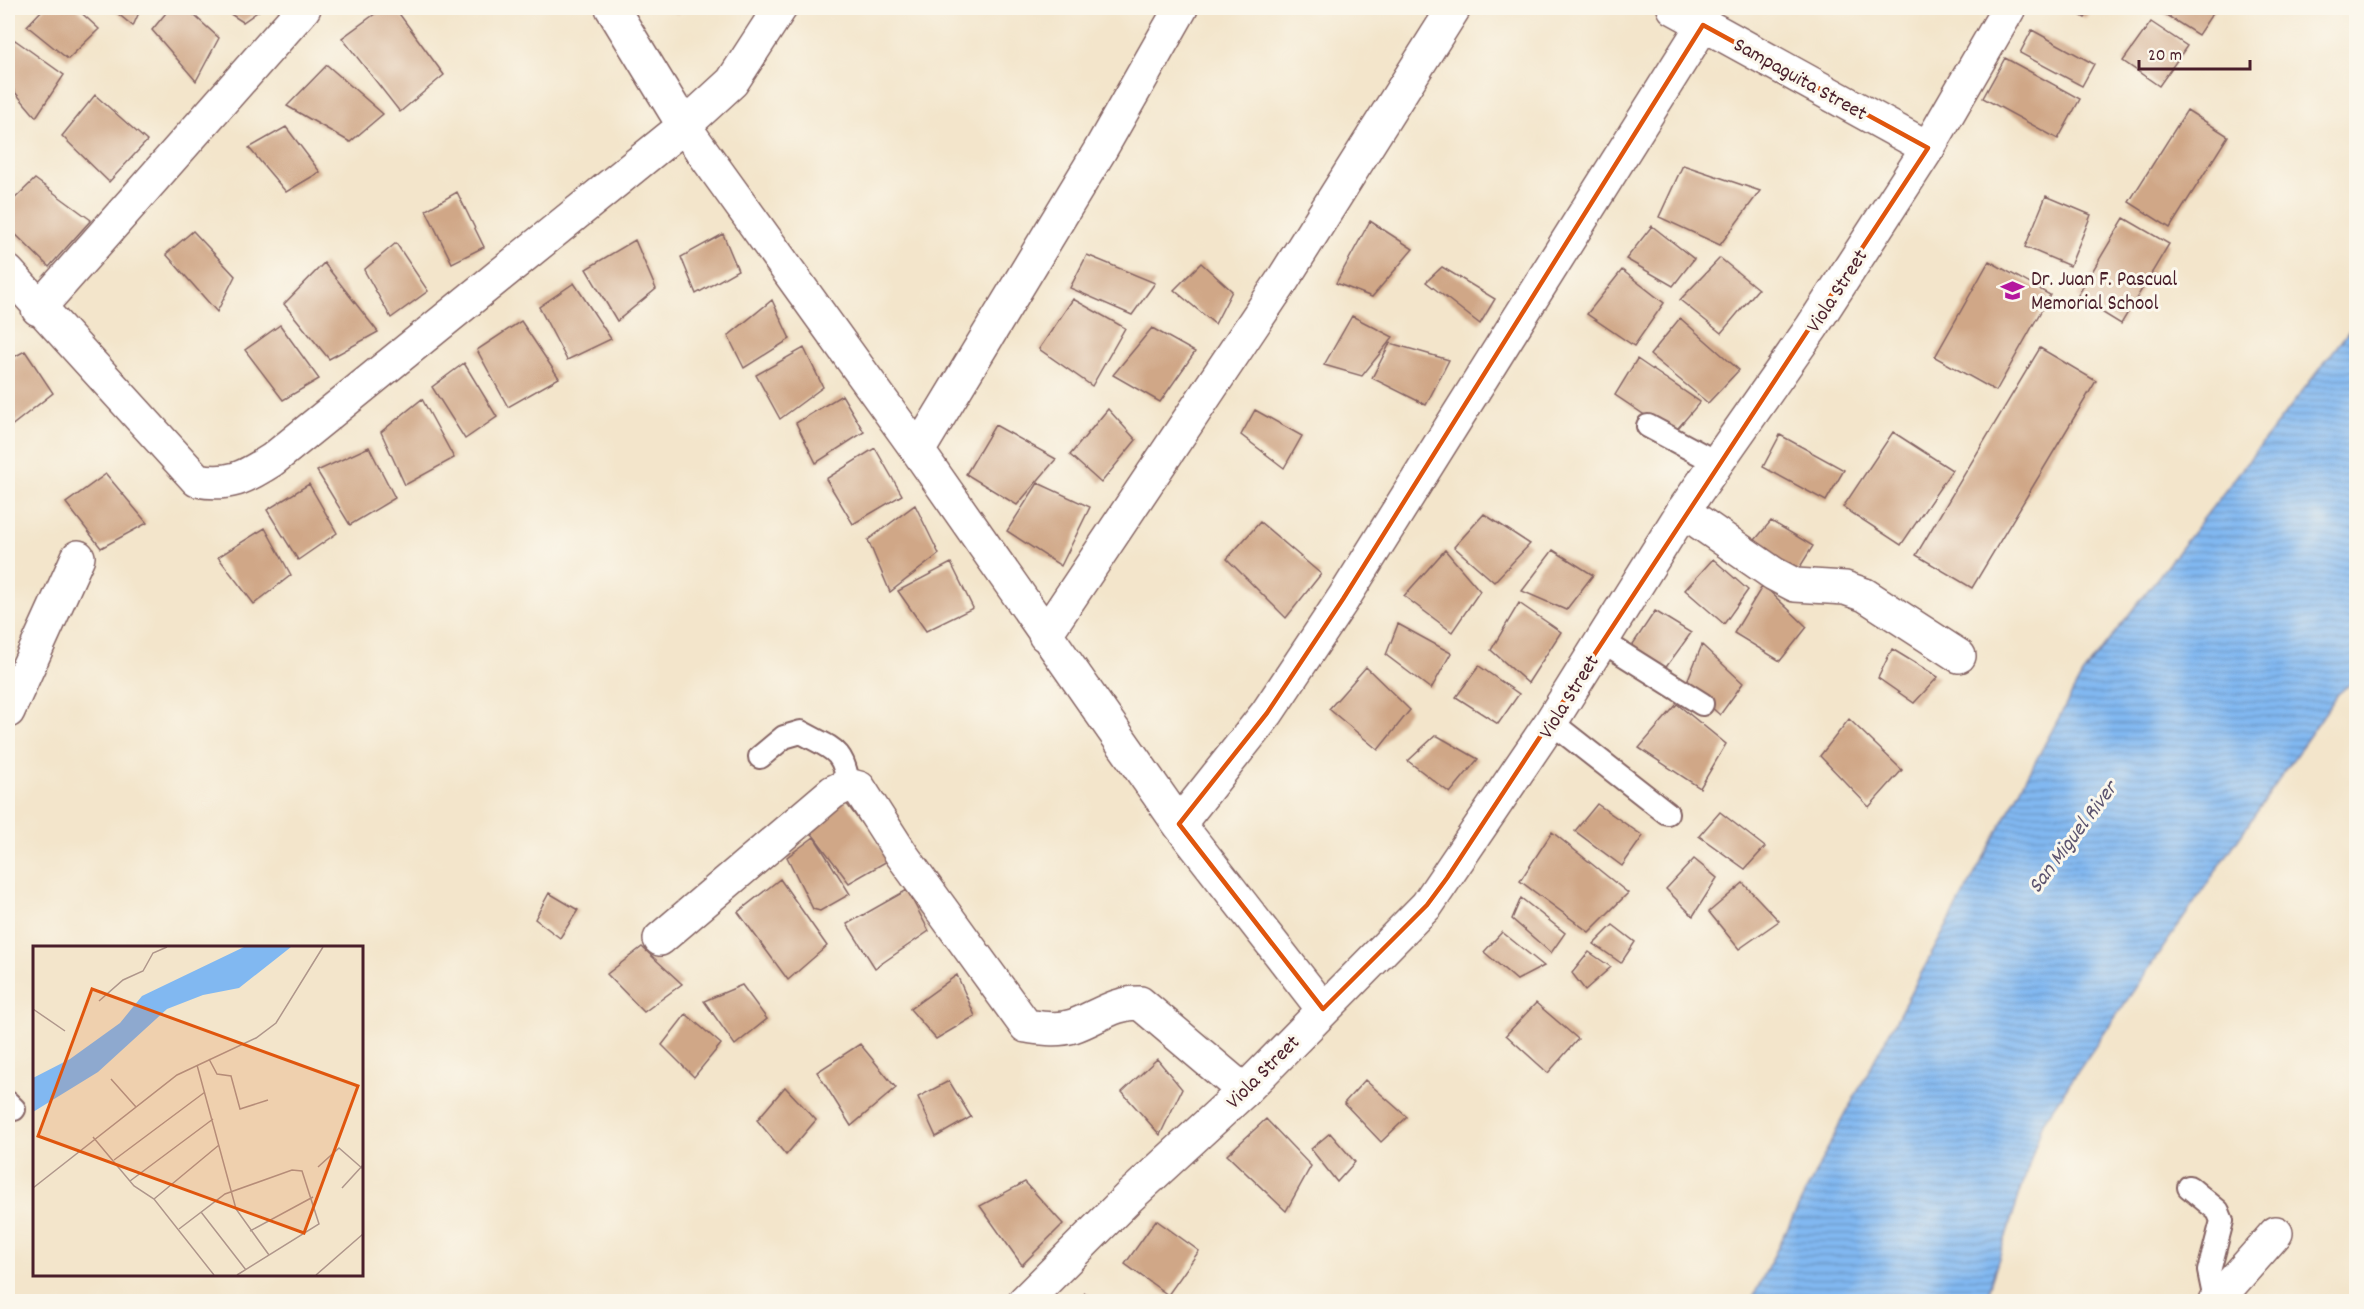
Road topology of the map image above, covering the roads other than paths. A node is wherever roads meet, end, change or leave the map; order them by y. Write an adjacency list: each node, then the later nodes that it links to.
1 (304, 8): 12 (street)
2 (612, 8): 9 (street)
3 (780, 8): 9 (street)
4 (1181, 8): 14 (street)
5 (1455, 8): 18 (street)
6 (1674, 8): 8 (street, Sampaguita Street)
7 (2009, 8): 10 (street, Viola Street)
8 (1703, 25): 10 (street, Sampaguita Street); 27 (street)
9 (684, 126): 12 (street); 14 (street)
10 (1929, 148): 15 (street, Viola Street)
11 (8, 272): 12 (street)
12 (38, 309)
13 (1647, 426): 15 (lane)
14 (918, 451): 18 (street)
15 (1717, 463): 16 (street, Viola Street)
16 (1683, 511): 19 (street, Viola Street); 20 (street)
17 (78, 557): 22 (street)
18 (1045, 635): 27 (street)
19 (1602, 642): 21 (lane); 23 (street, Viola Street)
20 (1959, 656)
21 (1702, 704)
22 (8, 711)
23 (1551, 722): 26 (lane); 29 (street, Viola Street)
24 (760, 757): 25 (lane)
25 (848, 785): 28 (street); 30 (street)
26 (1667, 813)
27 (1179, 824): 29 (street)
28 (660, 939)
29 (1323, 1009): 30 (street, Viola Street)
30 (1244, 1091): 34 (street, Viola Street)
31 (2190, 1188): 33 (lane)
32 (2276, 1233): 33 (street)
33 (2215, 1301)
34 (1024, 1302)

